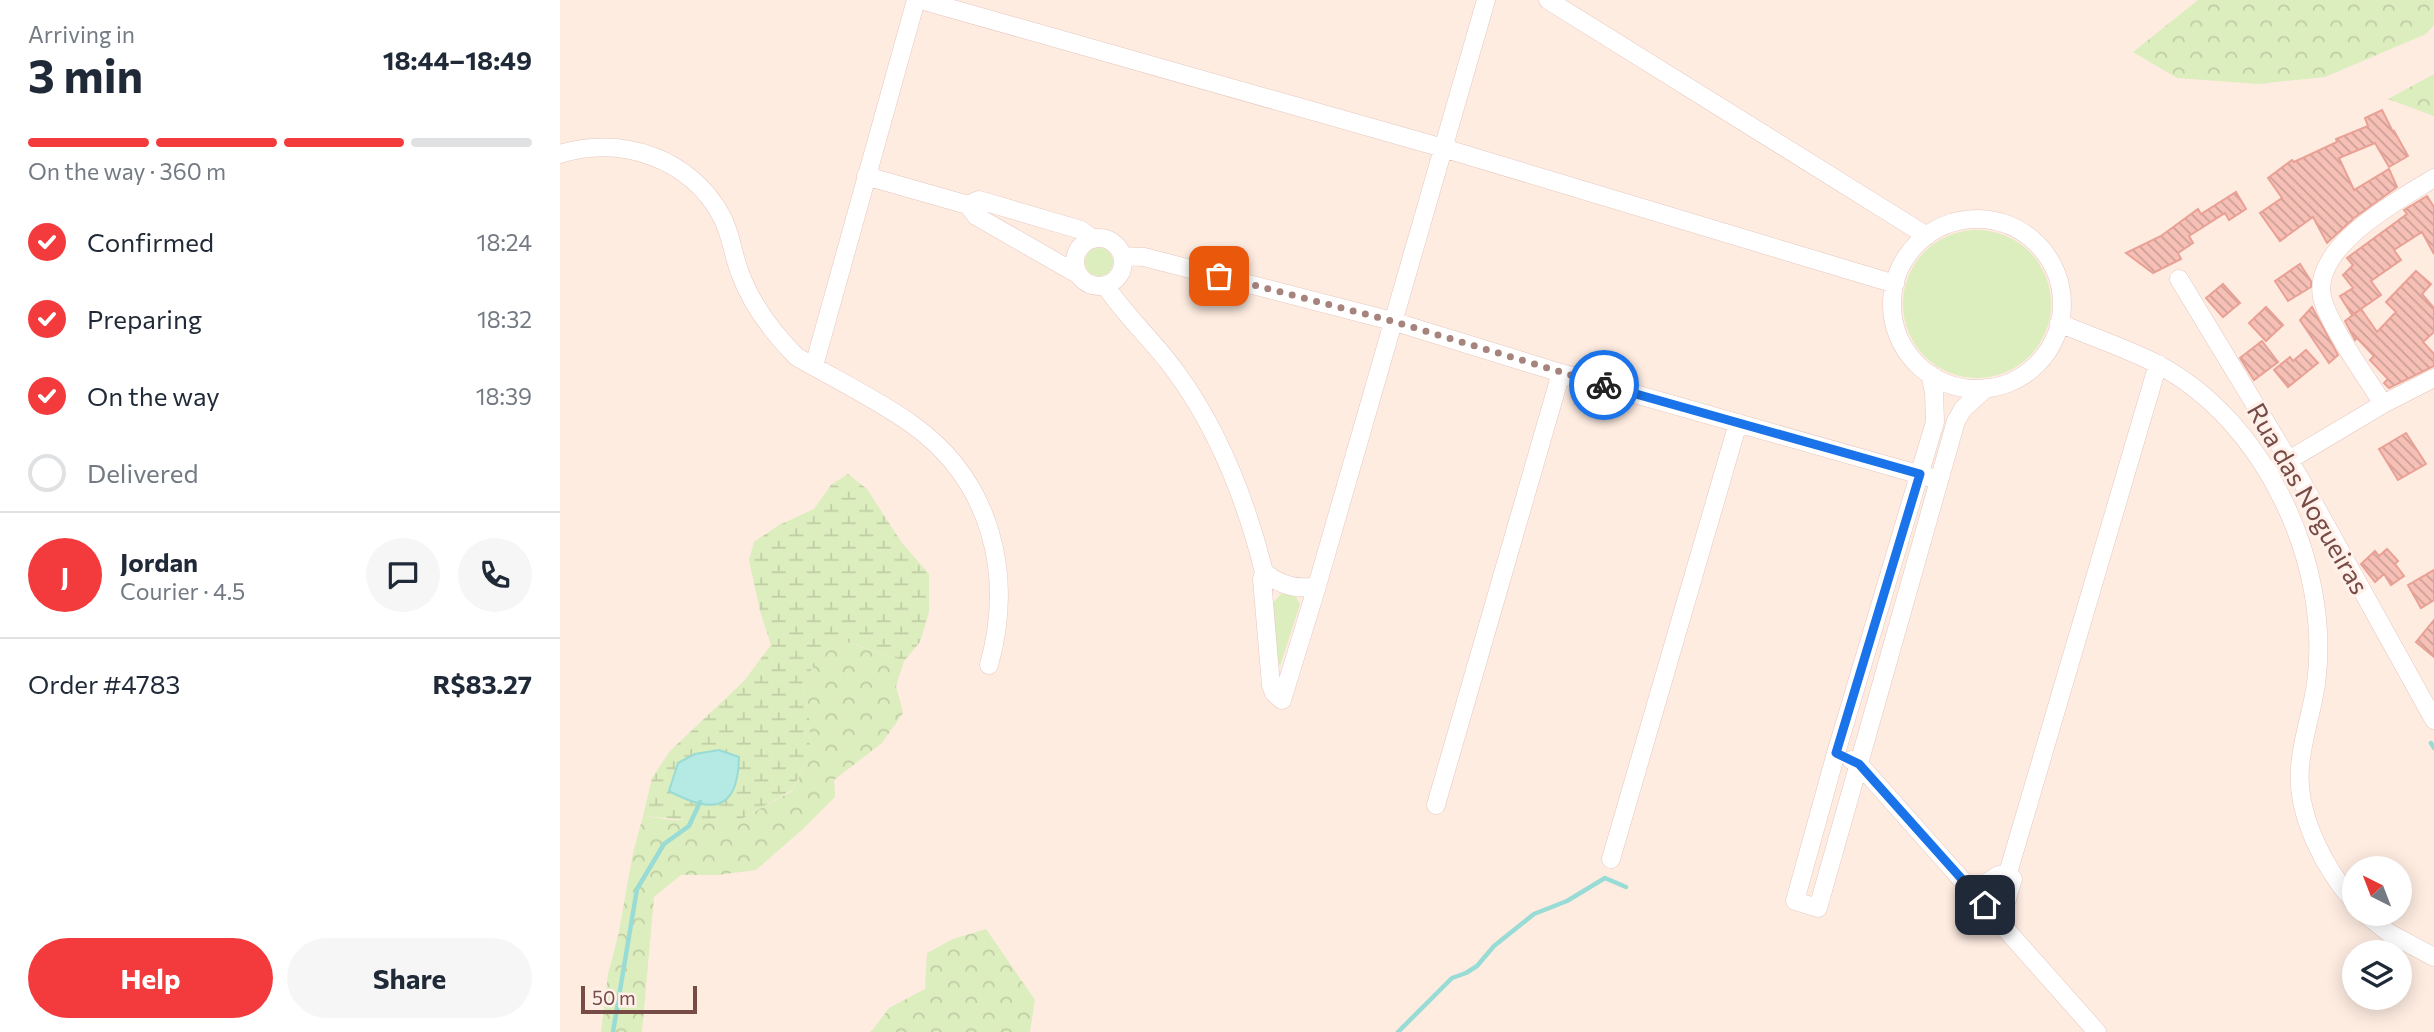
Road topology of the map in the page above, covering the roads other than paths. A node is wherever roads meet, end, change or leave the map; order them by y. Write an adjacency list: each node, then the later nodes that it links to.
1 (919, 0): 4 (street); 6 (street)
2 (1486, 0): 4 (street)
3 (1548, 0): 9 (street)
4 (1443, 148): 14 (street); 16 (street)
5 (560, 154): 19 (street)
6 (866, 176): 8 (street); 19 (street)
7 (2434, 178): 24 (street)
8 (968, 205): 10 (street); 12 (street)
9 (1927, 236): 14 (street); 17 (street)
10 (1093, 239): 11 (street); 12 (street)
11 (1122, 256): 15 (street); 16 (street)
12 (1079, 275): 15 (street)
13 (2179, 279): 26 (street, Rua das Nogueiras)
14 (1895, 284): 21 (street)
15 (1105, 285): 30 (street)
16 (1392, 321): 20 (street); 31 (street)
17 (2059, 323): 18 (street); 23 (street)
18 (2158, 364): 28 (street); 38 (street)
19 (814, 366): 32 (street)
20 (1561, 373): 25 (street); 36 (street)
21 (1930, 374): 23 (street); 27 (street)
22 (2434, 378): 24 (street)
23 (1986, 388): 29 (street)
24 (2383, 404): 26 (street)
25 (1738, 423): 27 (street); 37 (street)
26 (2288, 458): 28 (street); 33 (street, Rua das Nogueiras)
27 (1920, 474): 29 (street); 34 (street)
28 (2269, 474): 40 (street)
29 (1938, 482): 35 (street)
30 (1264, 572): 31 (street); 31 (street)
31 (1317, 586)
32 (989, 665)
33 (2434, 720)
34 (1836, 753): 35 (street); 35 (street)
35 (1859, 764): 39 (street)
36 (1436, 805)
37 (1611, 859)
38 (2008, 873): 39 (street); 41 (street)
39 (1969, 887): 41 (street)
40 (2342, 889)
41 (2000, 922): 44 (street)
42 (2380, 926): 43 (street)
43 (2434, 957)
44 (2097, 1032)

